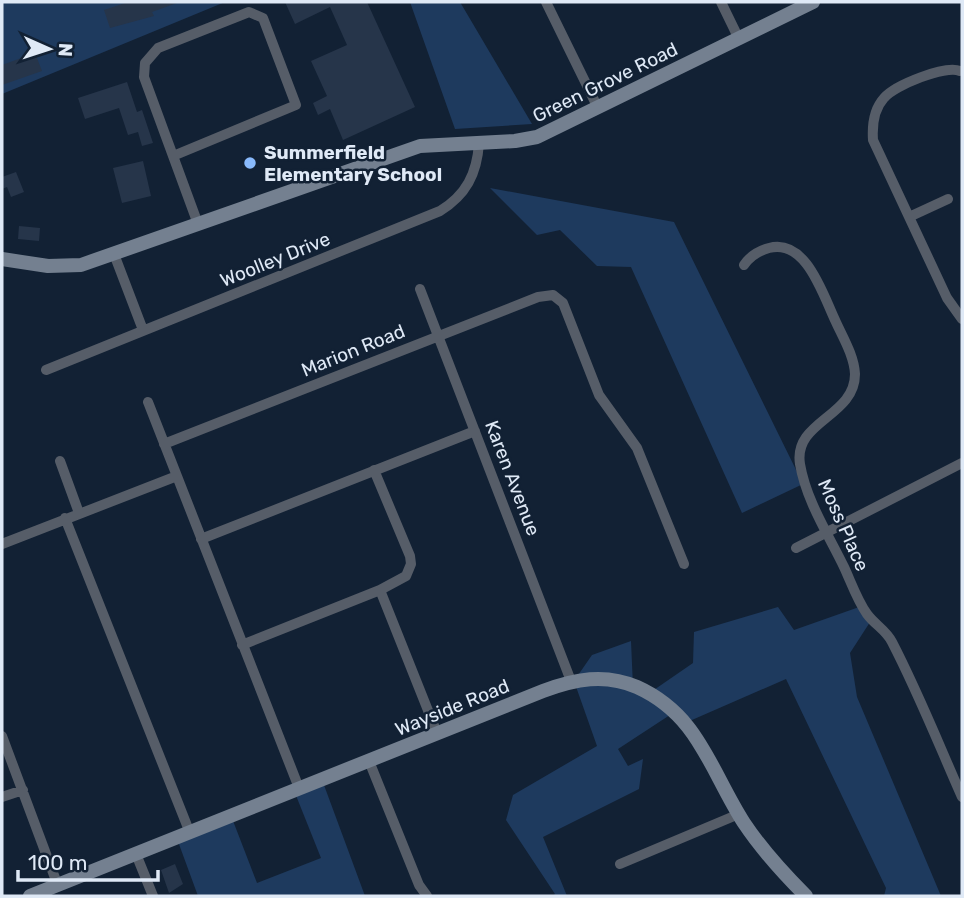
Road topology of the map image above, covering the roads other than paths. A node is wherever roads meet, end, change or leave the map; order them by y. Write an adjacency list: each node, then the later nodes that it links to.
1 (546, 2): 6 (street)
2 (721, 2): 4 (street)
3 (813, 2): 4 (street, Green Grove Road)
4 (739, 38): 6 (street, Green Grove Road)
5 (960, 71): 10 (street)
6 (598, 108): 7 (street, Green Grove Road)
7 (479, 143): 11 (street, Green Grove Road); 17 (street, Woolley Drive)
8 (173, 156): 8 (street); 11 (street)
9 (948, 199): 10 (street)
10 (909, 217): 16 (street)
11 (198, 224): 12 (street, Green Grove Road)
12 (114, 254): 13 (street, Green Grove Road); 17 (street)
13 (2, 259)
14 (744, 265): 29 (street, Moss Place)
15 (420, 289): 18 (street, Karen Avenue)
16 (962, 319)
17 (143, 330): 19 (street, Woolley Drive)
18 (439, 335): 21 (street, Karen Avenue); 22 (street, Marion Road); 33 (street, Marion Road)
19 (46, 370)
20 (148, 402): 22 (street)
21 (475, 431): 25 (street); 36 (street, Karen Avenue)
22 (164, 444): 26 (street)
23 (60, 461): 27 (street)
24 (962, 464): 29 (street)
25 (374, 470): 30 (street); 34 (street)
26 (177, 476): 27 (street); 30 (street)
27 (79, 513): 28 (street)
28 (65, 519): 31 (street); 45 (street)
29 (826, 532): 32 (street); 43 (street, Moss Place)
30 (201, 539): 35 (street)
31 (2, 544)
32 (796, 548)
33 (684, 564)
34 (380, 590): 35 (street); 37 (street)
35 (242, 645): 40 (street)
36 (572, 681): 37 (street, Wayside Road); 44 (street, Wayside Road)
37 (438, 733): 39 (street, Wayside Road)
38 (2, 736): 41 (street)
39 (369, 761): 40 (street, Wayside Road); 51 (street)
40 (299, 788): 45 (street, Wayside Road)
41 (23, 790): 42 (street); 48 (street)
42 (2, 797)
43 (962, 797)
44 (739, 814): 47 (street); 52 (street, Wayside Road)
45 (190, 832): 46 (street, Wayside Road)
46 (136, 854): 48 (street, Wayside Road); 50 (street)
47 (620, 864)
48 (58, 886): 49 (street, Wayside Road)
49 (30, 896)
50 (153, 896)
51 (427, 896)
52 (806, 896)

